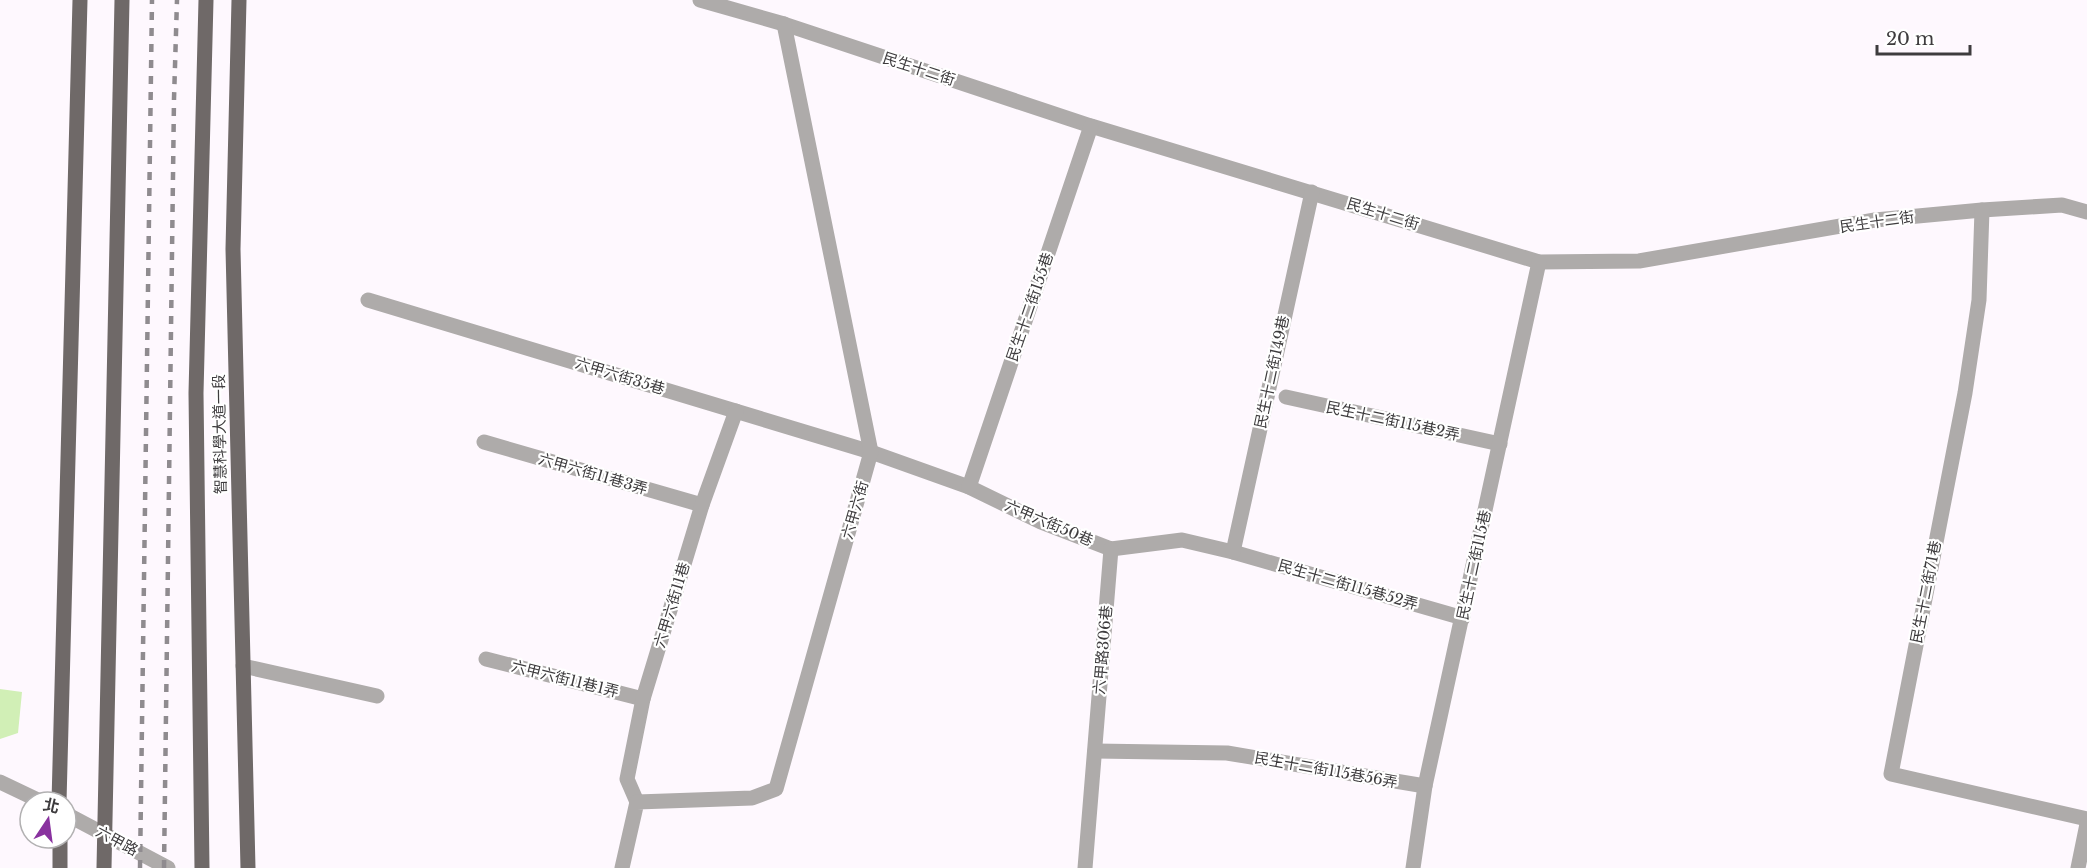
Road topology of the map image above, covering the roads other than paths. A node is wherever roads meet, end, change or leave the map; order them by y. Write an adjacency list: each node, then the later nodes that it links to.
1 (80, 0): 30 (main road)
2 (122, 0): 36 (main road)
3 (206, 0): 41 (main road, 智慧科學大道一段)
4 (239, 0): 24 (main road, 智慧科學大道一段)
5 (700, 0): 6 (street, 民生十二街)
6 (784, 24): 7 (street, 民生十二街); 17 (street, 六甲六街)
7 (1091, 126): 8 (street, 民生十二街); 18 (street, 民生十二街155巷)
8 (1312, 192): 11 (street, 民生十二街); 21 (street, 民生十二街149巷)
9 (1982, 210): 10 (street, 民生十二街); 11 (street, 民生十二街); 33 (street, 民生十二街71巷)
10 (2087, 212)
11 (1539, 261): 16 (street, 民生十二街115巷)
12 (368, 300): 14 (street, 六甲六街35巷)
13 (1286, 397): 16 (street, 民生十二街115巷2弄)
14 (736, 411): 17 (street, 六甲六街35巷); 19 (street, 六甲六街11巷)
15 (484, 442): 19 (street, 六甲六街11巷3弄)
16 (1500, 444): 22 (street, 民生十二街115巷)
17 (871, 453): 18 (street, 六甲六街50巷); 32 (street, 六甲六街)
18 (969, 487): 20 (street, 六甲六街50巷)
19 (702, 505): 26 (street, 六甲六街11巷)
20 (1112, 549): 21 (street, 六甲六街50巷); 27 (street, 六甲路306巷)
21 (1233, 552): 22 (street, 民生十二街115巷52弄)
22 (1463, 618): 29 (street, 民生十二街115巷)
23 (486, 659): 26 (street, 六甲六街11巷1弄)
24 (243, 666): 25 (street); 42 (main road, 智慧科學大道一段)
25 (377, 696)
26 (643, 699): 32 (street, 六甲六街11巷)
27 (1095, 751): 29 (street, 民生十二街115巷56弄); 44 (street, 六甲路306巷)
28 (0, 782): 31 (street)
29 (1425, 786): 45 (street, 民生十二街115巷)
30 (59, 790)
31 (18, 791)
32 (637, 802): 43 (street)
33 (2087, 819)
34 (78, 820): 36 (street, 六甲路)
35 (2087, 824): 46 (street)
36 (103, 834): 39 (main road); 40 (street, 六甲路)
37 (60, 850): 38 (main road)
38 (60, 868)
39 (104, 868)
40 (168, 868)
41 (202, 868)
42 (248, 868)
43 (622, 868)
44 (1085, 868)
45 (1413, 868)
46 (2078, 868)

